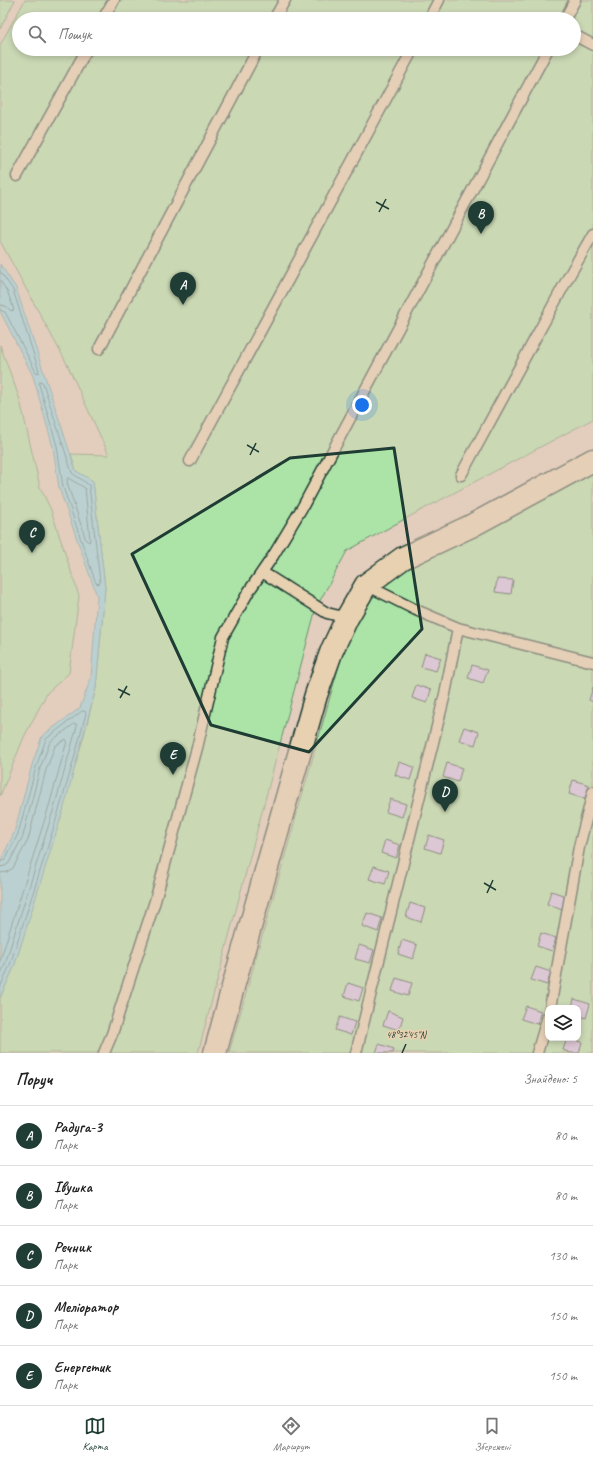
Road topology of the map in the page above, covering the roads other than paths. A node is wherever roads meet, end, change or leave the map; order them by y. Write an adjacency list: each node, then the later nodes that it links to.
1 (114, 0): 5 (lane)
2 (284, 0): 6 (lane)
3 (439, 0): 7 (lane)
4 (575, 0): 8 (lane)
5 (107, 12)
6 (278, 12)
7 (433, 12)
8 (569, 12)
9 (581, 38): 10 (lane)
10 (593, 45)
11 (83, 56): 15 (lane)
12 (254, 56): 17 (lane)
13 (408, 56): 19 (lane)
14 (544, 56): 21 (lane)
15 (17, 176)
16 (593, 234): 20 (lane)
17 (99, 349)
18 (593, 460): 22 (street)
19 (190, 461)
20 (461, 475)
21 (262, 572): 23 (lane); 29 (lane)
22 (366, 585): 23 (street); 24 (lane)
23 (347, 618): 30 (street)
24 (458, 628): 25 (lane); 31 (lane)
25 (593, 662)
26 (593, 792): 27 (lane)
27 (551, 1005)
28 (545, 1026): 32 (lane)
29 (104, 1053)
30 (215, 1053)
31 (356, 1053)
32 (537, 1053)

